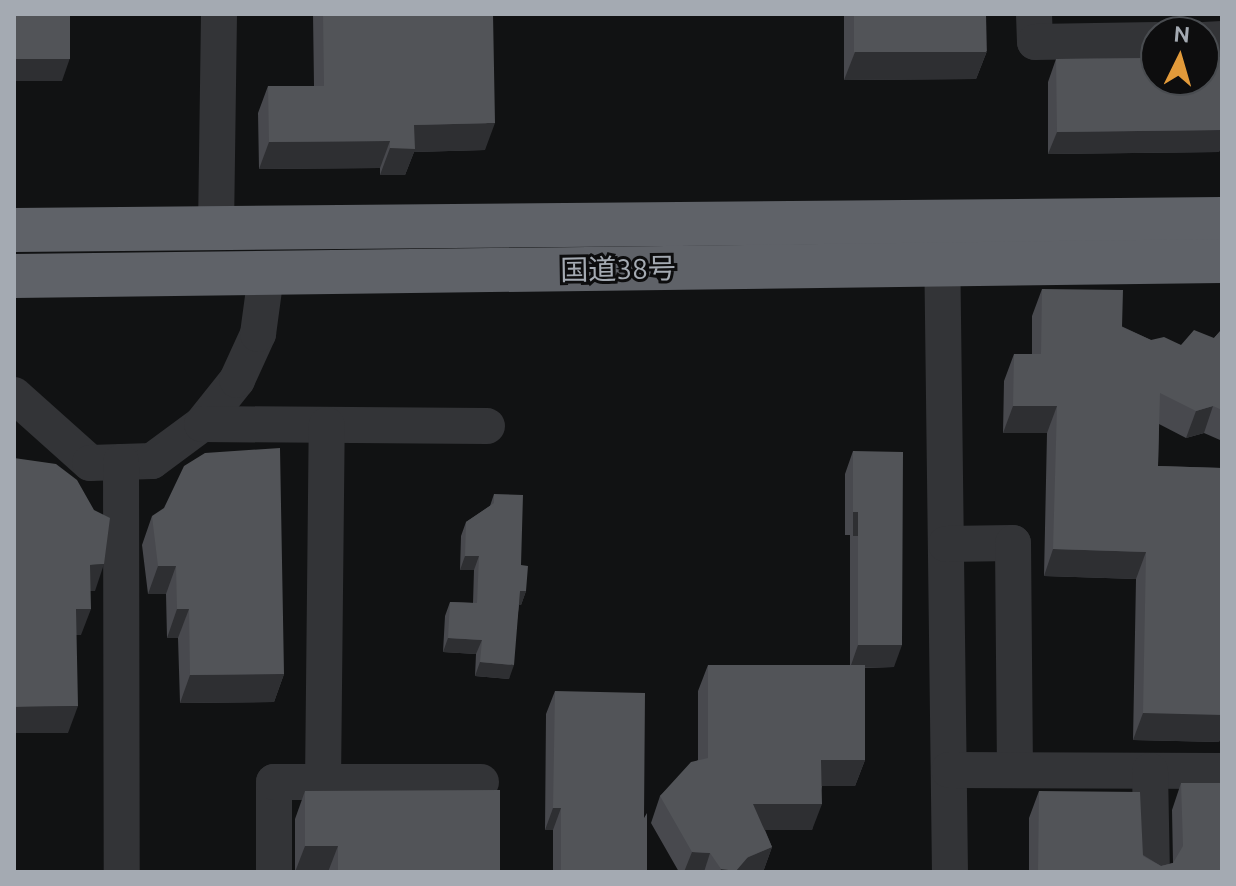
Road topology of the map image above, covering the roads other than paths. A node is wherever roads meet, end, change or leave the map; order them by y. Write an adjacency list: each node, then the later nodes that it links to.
1 (219, 14): 5 (lane)
2 (1034, 14): 3 (lane)
3 (1140, 40)
4 (1222, 219): 7 (highway, 国道38号)
5 (216, 229): 6 (highway, 国道38号); 7 (highway, 国道38号)
6 (14, 230)
7 (942, 243): 8 (highway, 国道38号); 9 (highway, 国道38号); 16 (lane)
8 (1222, 261)
9 (266, 275): 10 (highway, 国道38号); 12 (lane)
10 (14, 276)
11 (14, 395): 15 (lane)
12 (202, 424): 13 (lane); 15 (lane)
13 (327, 425): 14 (lane); 22 (lane)
14 (487, 426)
15 (121, 462): 23 (lane)
16 (946, 544): 17 (lane); 18 (lane)
17 (949, 770): 18 (lane); 25 (lane)
18 (1015, 770): 19 (lane)
19 (1150, 771): 20 (lane); 26 (lane)
20 (1222, 771)
21 (481, 782): 22 (lane)
22 (323, 783): 24 (lane)
23 (122, 872)
24 (274, 872)
25 (950, 872)
26 (1152, 872)

